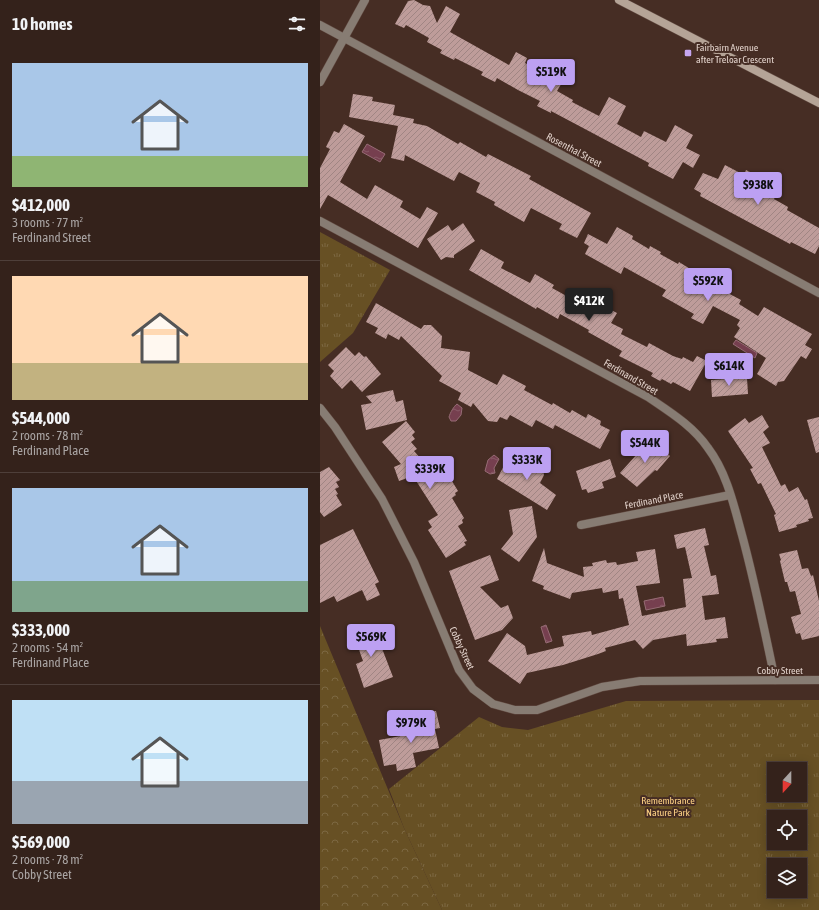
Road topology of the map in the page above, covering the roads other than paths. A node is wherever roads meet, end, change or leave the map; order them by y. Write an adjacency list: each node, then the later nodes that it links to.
1 (365, 0): 4 (street)
2 (619, 0): 6 (main road)
3 (320, 24): 4 (street, Rosenthal Street)
4 (344, 38): 5 (street); 8 (street, Rosenthal Street)
5 (320, 82)
6 (819, 103)
7 (320, 221): 10 (street, Ferdinand Street)
8 (819, 293)
9 (320, 408): 12 (street, Cobby Street)
10 (730, 495): 11 (street, Ferdinand Place); 12 (street, Ferdinand Street)
11 (581, 525)
12 (775, 680): 13 (street, Cobby Street)
13 (819, 680)

